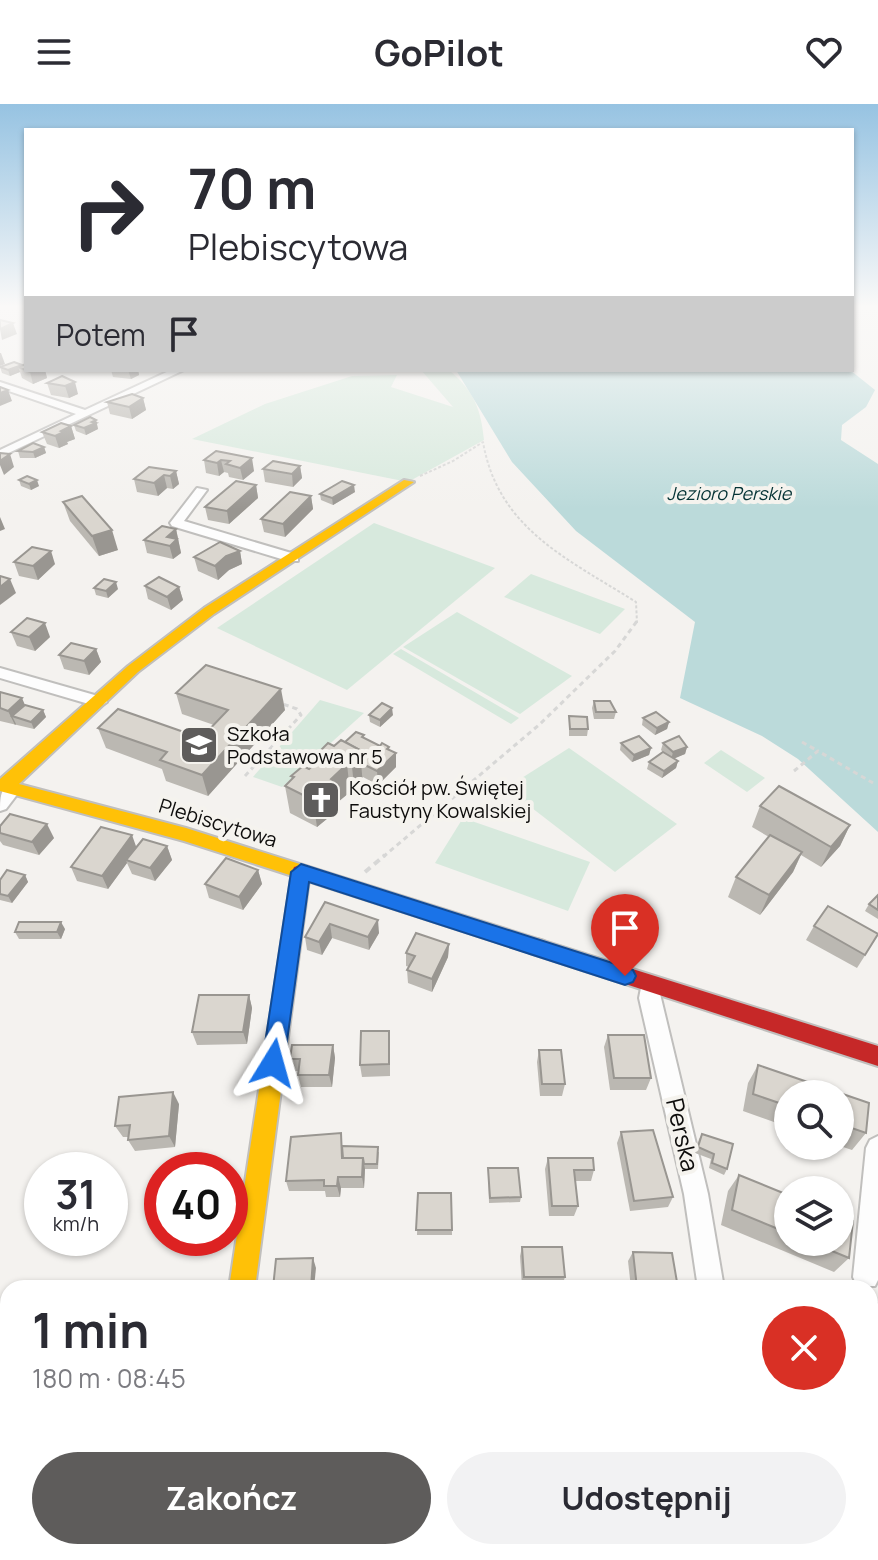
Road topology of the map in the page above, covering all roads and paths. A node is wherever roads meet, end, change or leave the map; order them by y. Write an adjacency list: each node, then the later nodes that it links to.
1 (173, 373): 3 (street)
2 (0, 385): 3 (street)
3 (85, 414): 4 (street)
4 (0, 454)
5 (408, 482): 7 (street); 19 (path)
6 (201, 490): 7 (street)
7 (293, 558): 10 (street)
8 (0, 673): 10 (street)
9 (273, 701): 14 (path)
10 (99, 702): 16 (street)
11 (802, 742): 12 (path)
12 (818, 751): 13 (path); 15 (path)
13 (794, 771)
14 (245, 776)
15 (873, 783)
16 (6, 786): 17 (street); 18 (street, Plebiscytowa)
17 (0, 805)
18 (301, 872): 19 (street, Plebiscytowa); 24 (street)
19 (347, 887): 20 (street, Plebiscytowa)
20 (650, 984): 21 (street, Plebiscytowa); 25 (street, Perska)
21 (878, 1056)
22 (878, 1148): 23 (street)
23 (866, 1277)
24 (243, 1280)
25 (710, 1280)

